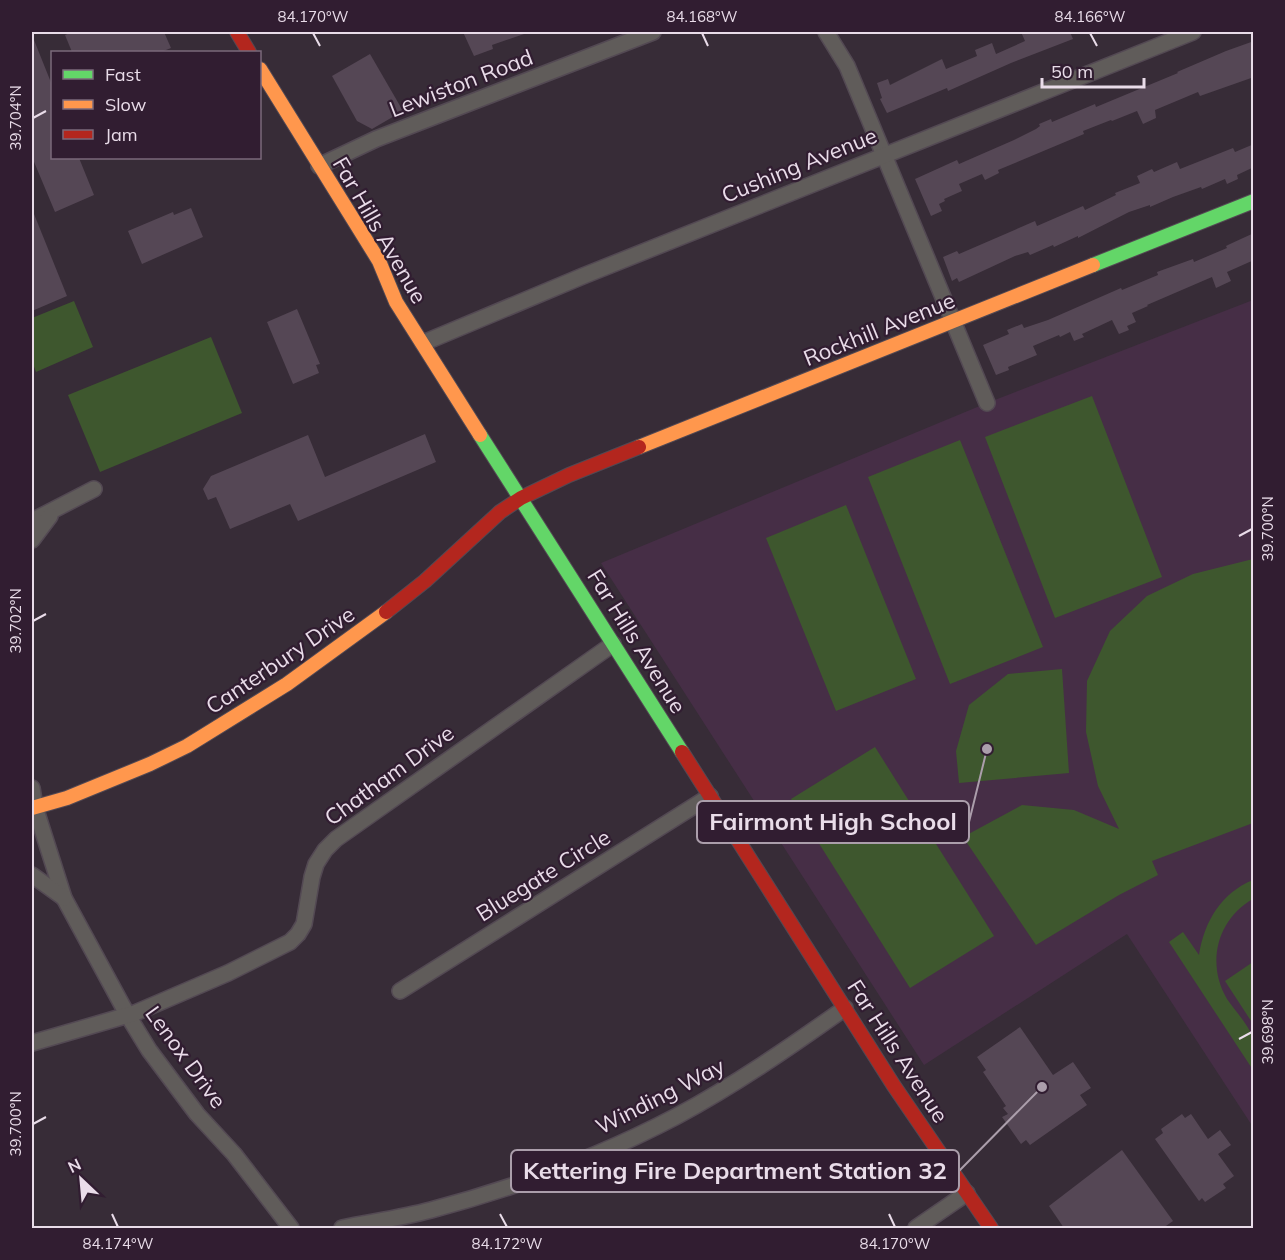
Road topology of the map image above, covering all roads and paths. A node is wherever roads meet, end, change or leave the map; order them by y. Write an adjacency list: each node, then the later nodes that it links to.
1 (237, 32): 5 (main road)
2 (653, 32): 8 (street, Lewiston Road)
3 (826, 32): 7 (street)
4 (1193, 32): 7 (street, Cushing Avenue)
5 (248, 51)
6 (261, 71): 8 (main road, Far Hills Avenue)
7 (884, 156): 10 (street); 11 (street, Cushing Avenue)
8 (319, 166): 11 (main road, Far Hills Avenue)
9 (1254, 201): 10 (main road, Rockhill Avenue)
10 (952, 322): 12 (street); 14 (main road, Rockhill Avenue)
11 (423, 344): 14 (main road, Far Hills Avenue)
12 (987, 403)
13 (94, 489): 15 (street)
14 (521, 498): 18 (main road, Far Hills Avenue); 21 (main road, Canterbury Drive)
15 (59, 507): 16 (street); 17 (street)
16 (32, 521)
17 (32, 540)
18 (614, 644): 20 (main road, Far Hills Avenue); 26 (street, Chatham Drive)
19 (32, 788): 21 (street, Lenox Drive)
20 (710, 796): 24 (street, Bluegate Circle); 25 (main road, Far Hills Avenue)
21 (33, 807): 23 (street, Lenox Drive)
22 (32, 875): 23 (street, Lenox Drive)
23 (63, 898): 26 (street, Lenox Drive)
24 (400, 991)
25 (845, 1008): 28 (main road, Far Hills Avenue); 30 (street, Winding Way)
26 (128, 1014): 27 (street, Chatham Drive); 29 (street, Lenox Drive)
27 (32, 1043)
28 (967, 1193): 31 (street); 32 (main road, Far Hills Avenue)
29 (291, 1228)
30 (342, 1228)
31 (916, 1228)
32 (992, 1228)

